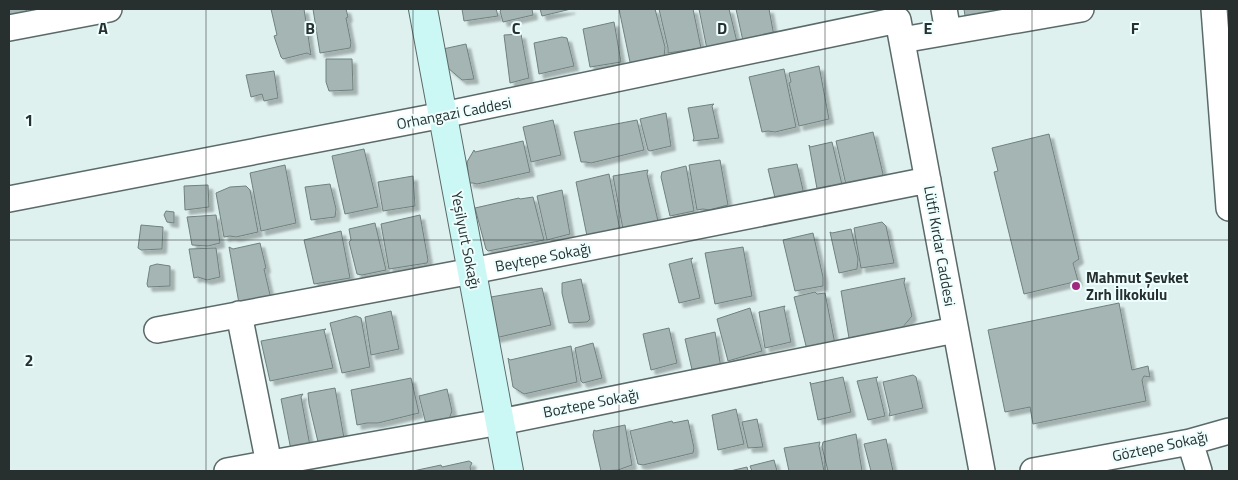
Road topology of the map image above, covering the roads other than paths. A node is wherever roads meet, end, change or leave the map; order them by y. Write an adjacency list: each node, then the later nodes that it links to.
1 (109, 9): 6 (street)
2 (423, 9): 8 (main road, Yeşilyurt Sokağı)
3 (1081, 9): 5 (street, Orhangazi Caddesi)
4 (1214, 9): 9 (street)
5 (946, 20): 7 (street, Orhangazi Caddesi)
6 (9, 28)
7 (900, 30): 8 (street, Orhangazi Caddesi); 10 (street, Lütfi Kırdar Caddesi)
8 (443, 115): 11 (street, Orhangazi Caddesi); 13 (main road, Yeşilyurt Sokağı)
9 (1226, 136): 12 (street)
10 (928, 180): 13 (street, Beytepe Sokağı); 16 (street, Lütfi Kırdar Caddesi)
11 (9, 199)
12 (1229, 208)
13 (472, 271): 14 (street, Beytepe Sokağı); 17 (main road, Yeşilyurt Sokağı)
14 (239, 314): 15 (street, Beytepe Sokağı); 20 (street)
15 (157, 330)
16 (955, 330): 17 (street, Boztepe Sokağı); 23 (street, Lütfi Kırdar Caddesi)
17 (500, 422): 20 (street, Boztepe Sokağı); 22 (main road, Yeşilyurt Sokağı)
18 (1229, 431): 19 (street, Göztepe Sokağı)
19 (1190, 442): 24 (street, Göztepe Sokağı); 25 (street)
20 (269, 464): 21 (street, Boztepe Sokağı)
21 (227, 471)
22 (509, 471)
23 (982, 471)
24 (1032, 471)
25 (1199, 471)

